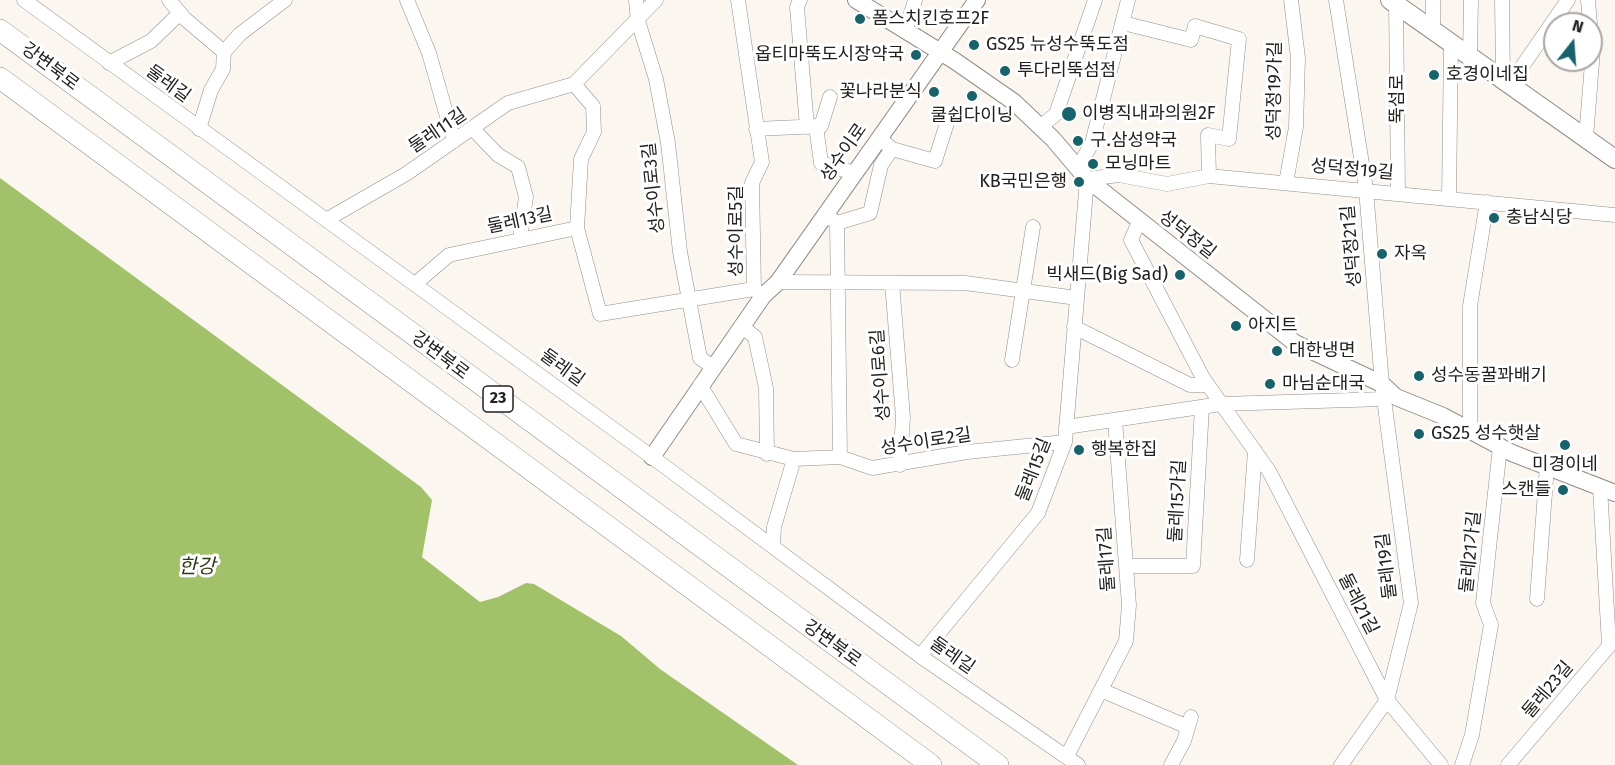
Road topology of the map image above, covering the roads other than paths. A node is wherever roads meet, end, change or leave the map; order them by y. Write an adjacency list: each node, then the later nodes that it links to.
1 (24, 0): 31 (street, 둘레길)
2 (169, 0): 21 (street)
3 (285, 0): 29 (street)
4 (407, 0): 44 (street)
5 (636, 0): 22 (street, 성수이로3길)
6 (656, 0): 22 (street, 둘레11길)
7 (738, 0): 42 (street, 성수이로5길)
8 (800, 0): 38 (street)
9 (915, 0): 25 (street)
10 (977, 0): 28 (street, 성수이로)
11 (1095, 0): 39 (street)
12 (1128, 0): 23 (street)
13 (1291, 0): 50 (street, 성덕정19가길)
14 (1336, 0): 51 (street, 성덕정21길)
15 (1433, 0): 26 (street)
16 (1471, 0): 30 (street)
17 (1502, 0): 34 (street)
18 (1568, 0): 34 (street)
19 (859, 1): 25 (street, 성덕정길)
20 (1394, 2): 26 (main road, 뚝섬로); 52 (street, 뚝섬로)
21 (180, 14): 29 (street); 31 (street)
22 (638, 21): 35 (street, 둘레11길); 69 (street, 성수이로3길)
23 (1123, 23): 48 (street); 49 (street)
24 (0, 30): 100 (highway, 강변북로 / 23)
25 (906, 30): 28 (street, 성덕정길)
26 (1433, 30): 27 (main road, 뚝섬로)
27 (1451, 43): 30 (main road, 뚝섬로); 53 (street)
28 (940, 51): 39 (street, 성덕정길); 45 (street, 성수이로)
29 (224, 52): 40 (street)
30 (1470, 56): 34 (main road, 뚝섬로)
31 (109, 63): 40 (street, 둘레길)
32 (1591, 72): 43 (street)
33 (0, 78): 99 (highway, 23)
34 (1506, 81): 43 (main road, 뚝섬로)
35 (574, 84): 41 (street, 둘레11길); 60 (street)
36 (830, 97): 38 (street)
37 (947, 123): 45 (street)
38 (812, 126): 42 (street); 47 (street)
39 (1040, 127): 48 (street, 성덕정길)
40 (199, 129): 57 (street, 둘레길)
41 (473, 129): 44 (street, 둘레11길); 61 (street)
42 (756, 129): 67 (street, 성수이로5길)
43 (1586, 138): 46 (main road, 뚝섬로)
44 (454, 141): 57 (street, 둘레11길)
45 (885, 144): 47 (street, 성수이로); 56 (street)
46 (1615, 159)
47 (854, 174): 56 (street, 성수이로)
48 (1082, 174): 49 (street, 성덕정19길); 58 (street, 성덕정길); 68 (street, 둘레15길)
49 (1209, 176): 50 (street, 성덕정19길)
50 (1286, 183): 51 (street, 성덕정19길)
51 (1366, 189): 52 (street, 성덕정19길); 76 (street, 성덕정21길)
52 (1398, 193): 53 (street, 성덕정19길)
53 (1449, 198): 54 (street, 성덕정19길)
54 (1487, 202): 55 (street, 성덕정19길); 80 (street)
55 (1615, 215)
56 (831, 219): 62 (street, 성수이로); 63 (street)
57 (326, 220): 65 (street, 둘레길)
58 (1139, 222): 74 (street, 둘레21길); 76 (street, 성덕정길)
59 (1033, 227): 66 (street)
60 (577, 228): 61 (street, 둘레13길); 69 (street, 둘레13길)
61 (520, 240): 65 (street, 둘레13길)
62 (778, 282): 63 (street); 67 (street, 성수이로)
63 (838, 283): 64 (street); 86 (street)
64 (892, 283): 66 (street); 88 (street, 성수이로6길)
65 (416, 284): 85 (street, 둘레길)
66 (1024, 291): 68 (street); 72 (street)
67 (758, 292): 69 (street, 둘레13길); 70 (street, 성수이로)
68 (1077, 297): 71 (street, 둘레15길)
69 (688, 300): 73 (street, 성수이로3길)
70 (741, 326): 73 (street, 성수이로); 84 (street)
71 (1074, 327): 74 (street); 81 (street, 둘레15길)
72 (1012, 360)
73 (713, 367): 75 (street, 성수이로)
74 (1208, 385): 77 (street, 둘레21길)
75 (700, 386): 84 (street, 성수이로2길); 85 (street, 성수이로)
76 (1383, 391): 77 (street); 80 (street, 성덕정길); 98 (street, 둘레19길)
77 (1221, 404): 78 (street); 83 (street, 둘레21길)
78 (1202, 407): 79 (street); 93 (street, 둘레15가길)
79 (1115, 420): 81 (street); 93 (street, 둘레17길)
80 (1470, 431): 82 (street, 성덕정길)
81 (1066, 434): 88 (street, 성수이로2길); 96 (street, 둘레15길)
82 (1500, 447): 89 (street, 성덕정길); 109 (street, 둘레21가길)
83 (1255, 451): 92 (street); 98 (street, 둘레21길)
84 (767, 454): 87 (street, 성수이로2길)
85 (652, 456): 91 (street, 둘레길)
86 (840, 457): 87 (street, 성수이로2길); 88 (street, 성수이로2길)
87 (794, 459): 91 (street)
88 (900, 465)
89 (1547, 466): 90 (street, 성덕정길); 94 (street)
90 (1608, 490): 95 (street)
91 (773, 547): 96 (street, 둘레길)
92 (1247, 560)
93 (1126, 566): 97 (street, 둘레17길)
94 (1537, 599)
95 (1612, 642): 110 (street, 둘레23길)
96 (920, 656): 101 (street, 둘레길)
97 (1101, 690): 101 (street, 둘레17길); 106 (street)
98 (1387, 700): 107 (street, 둘레19길); 108 (street, 둘레21길)
99 (874, 724): 102 (highway, 23); 103 (highway)
100 (968, 744): 104 (highway, 강변북로 / 23); 105 (highway)
101 (1072, 761)
102 (907, 765)
103 (931, 765)
104 (998, 765)
105 (1012, 765)
106 (1171, 765)
107 (1341, 765)
108 (1441, 765)
109 (1462, 765)
110 (1508, 765)

